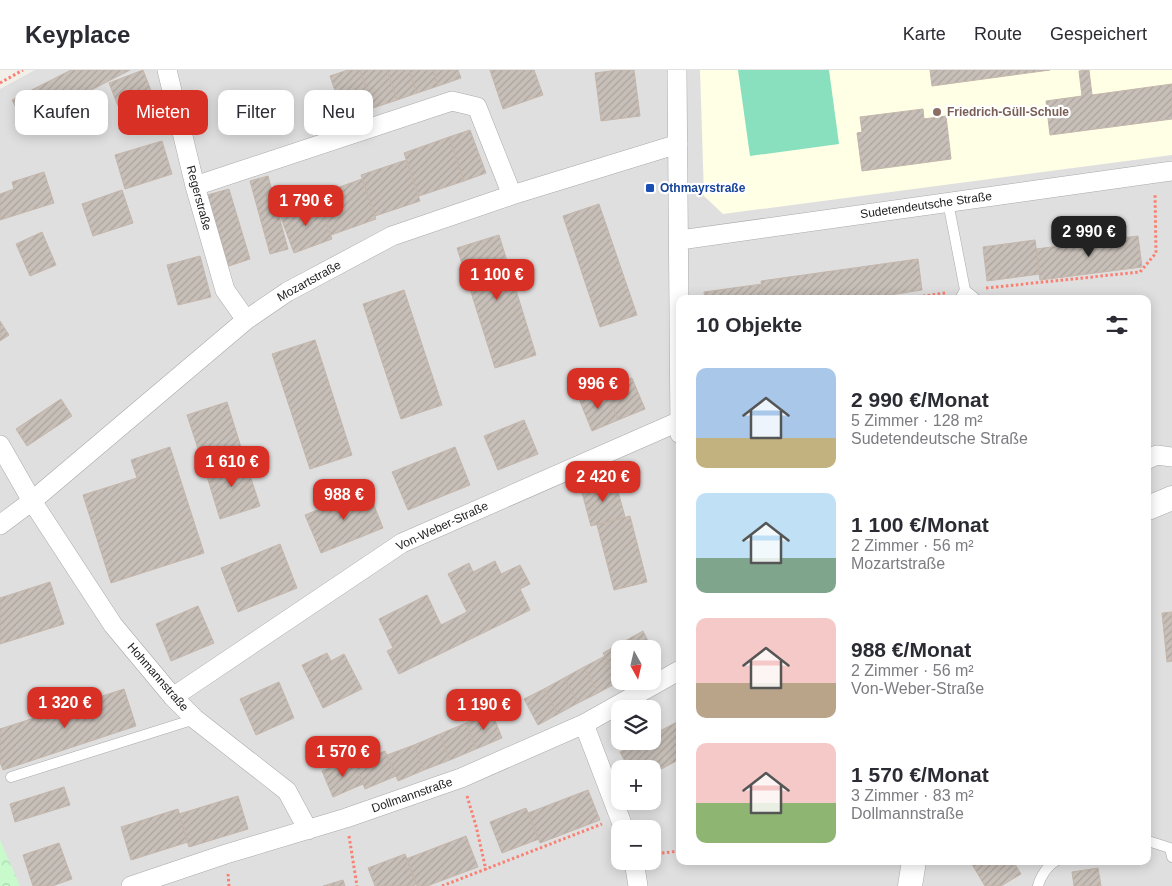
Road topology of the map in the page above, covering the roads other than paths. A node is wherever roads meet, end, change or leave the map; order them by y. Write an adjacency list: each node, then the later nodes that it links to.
1 (167, 70): 5 (street, Regerstraße)
2 (677, 70): 3 (street)
3 (678, 144): 6 (street, Mozartstraße); 8 (street)
4 (1163, 173): 7 (street, Sudetendeutsche Straße)
5 (195, 186): 6 (street); 11 (street, Regerstraße)
6 (512, 195): 11 (street, Mozartstraße)
7 (948, 202): 8 (street, Sudetendeutsche Straße); 9 (lane)
8 (680, 240): 10 (street)
9 (963, 294)
10 (680, 295)
11 (246, 320): 17 (street, Mozartstraße)
12 (676, 423): 21 (street, Von-Weber-Straße)
13 (0, 445): 17 (street, Hohmannstraße)
14 (1172, 457): 15 (street)
15 (1151, 458)
16 (1172, 498): 18 (street)
17 (32, 501): 19 (street, Mozartstraße); 21 (street, Hohmannstraße)
18 (1151, 507)
19 (0, 525)
20 (676, 672): 23 (street, Dollmannstraße)
21 (173, 697): 22 (street, Hohmannstraße)
22 (195, 718): 24 (lane); 26 (street, Hohmannstraße)
23 (584, 724): 25 (street); 26 (street, Dollmannstraße)
24 (11, 777)
25 (621, 820)
26 (308, 830): 32 (street, Dollmannstraße)
27 (1151, 842): 28 (lane)
28 (1172, 857)
29 (913, 865): 34 (street)
30 (1050, 865): 35 (lane)
31 (635, 870): 33 (street)
32 (131, 886)
33 (638, 886)
34 (910, 886)
35 (1038, 886)

